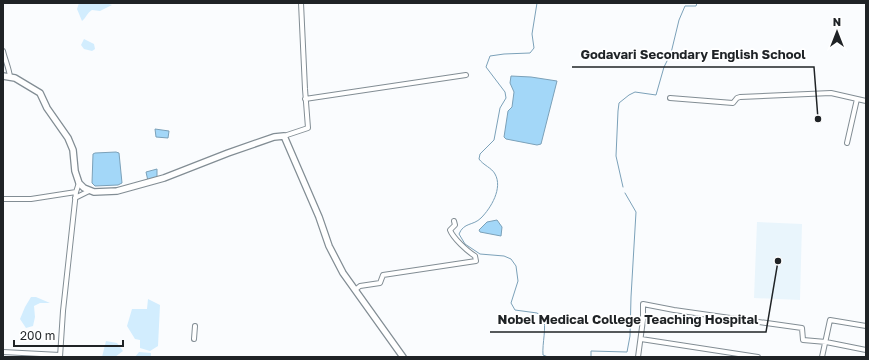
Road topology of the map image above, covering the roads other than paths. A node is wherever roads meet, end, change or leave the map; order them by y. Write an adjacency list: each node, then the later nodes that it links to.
1 (301, 3): 7 (street)
2 (3, 51): 5 (street)
3 (466, 75): 7 (street)
4 (3, 76): 5 (street)
5 (10, 77): 12 (street)
6 (670, 98): 8 (street)
7 (305, 99): 10 (street)
8 (857, 99): 9 (street); 11 (street)
9 (866, 101)
10 (284, 136): 13 (street); 18 (street)
11 (847, 143)
12 (79, 183): 13 (street); 14 (street)
13 (89, 191): 15 (street)
14 (76, 192): 15 (street); 16 (street)
15 (75, 198): 26 (street)
16 (3, 199)
17 (454, 221): 18 (street)
18 (355, 290): 27 (street)
19 (195, 326): 21 (street)
20 (866, 326): 23 (street)
21 (194, 339)
22 (641, 339): 23 (street); 28 (street); 29 (street)
23 (825, 342): 24 (street); 30 (street)
24 (866, 350)
25 (3, 352): 26 (street)
26 (60, 356)
27 (403, 357)
28 (638, 357)
29 (758, 357)
30 (822, 357)

